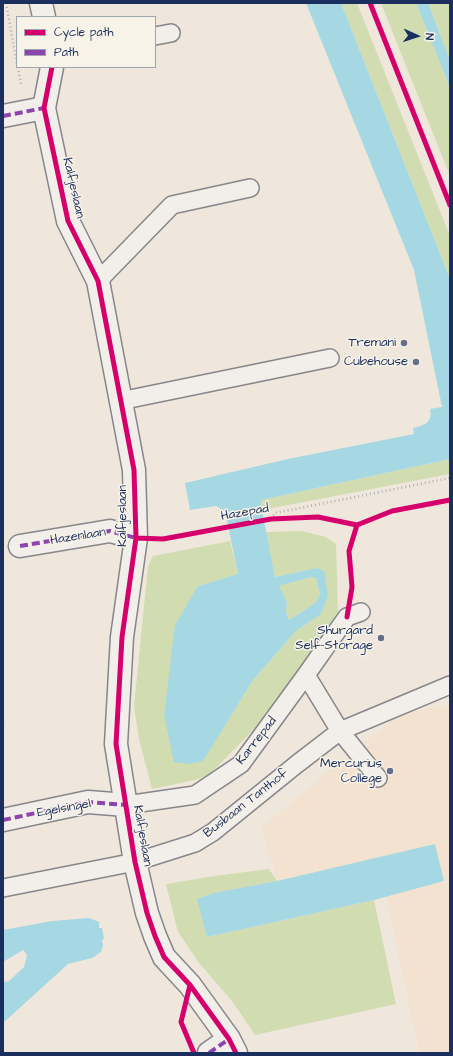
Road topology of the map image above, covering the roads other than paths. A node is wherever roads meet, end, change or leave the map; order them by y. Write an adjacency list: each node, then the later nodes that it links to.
1 (41, 3): 2 (street)
2 (44, 16)
3 (52, 68): 4 (street, Kalfjeslaan)
4 (44, 108): 5 (street); 7 (street, Kalfjeslaan)
5 (3, 116)
6 (250, 188): 7 (lane)
7 (98, 281): 9 (street, Kalfjeslaan)
8 (330, 358): 9 (lane)
9 (120, 401): 10 (street, Kalfjeslaan)
10 (136, 538): 11 (street, Hazenlaan); 17 (street, Kalfjeslaan)
11 (20, 546)
12 (361, 612): 13 (lane, Karrepad)
13 (306, 675): 15 (lane); 17 (lane, Karrepad)
14 (450, 685): 15 (lane, Busbaan Tanthof)
15 (340, 732): 16 (lane); 19 (lane, Busbaan Tanthof)
16 (378, 778)
17 (126, 806): 18 (street, Egelsingel); 19 (street, Kalfjeslaan)
18 (3, 820)
19 (135, 862): 20 (lane, Busbaan Tanthof); 21 (street, Kalfjeslaan)
20 (3, 888)
21 (232, 1046): 22 (street)
22 (209, 1053)

